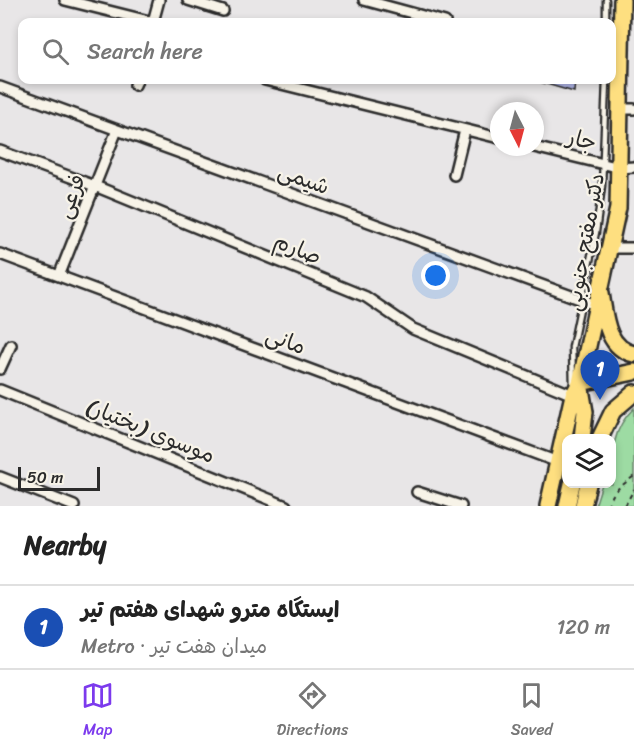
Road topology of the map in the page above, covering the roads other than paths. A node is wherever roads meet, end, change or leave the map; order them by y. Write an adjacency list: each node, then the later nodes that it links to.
1 (64, 0): 8 (street)
2 (159, 0): 9 (street)
3 (188, 0): 7 (street)
4 (364, 0): 10 (street)
5 (606, 0): 11 (lane)
6 (622, 0): 12 (main road, دکتر مفتح جنوبی)
7 (223, 10)
8 (137, 18)
9 (154, 18)
10 (430, 18)
11 (606, 18)
12 (628, 28): 13 (main road, دکتر مفتح جنوبی)
13 (617, 65): 17 (main road, دکتر مفتح جنوبی)
14 (281, 84): 19 (street)
15 (606, 84): 23 (lane)
16 (0, 87): 18 (street, شیمی)
17 (628, 109): 24 (main road, دکتر مفتح جنوبی)
18 (117, 130): 26 (street, فرعی); 32 (street, شیمی)
19 (465, 130): 20 (street); 25 (street)
20 (490, 136)
21 (544, 149): 23 (street, جار)
22 (0, 151): 26 (street, صارم)
23 (603, 164): 24 (street, جار); 32 (lane)
24 (627, 167): 27 (main road, دکتر مفتح جنوبی)
25 (454, 175)
26 (95, 186): 30 (street, فرعی); 37 (street, صارم)
27 (610, 248): 28 (street); 31 (main road, دکتر مفتح جنوبی)
28 (634, 248)
29 (0, 254): 30 (street, مانی)
30 (59, 276): 42 (street, مانی)
31 (600, 286): 32 (main road, دکتر مفتح جنوبی); 34 (main road)
32 (589, 303): 37 (main road, دکتر مفتح جنوبی)
33 (11, 345): 35 (street)
34 (634, 354)
35 (0, 369)
36 (634, 372): 37 (main road)
37 (577, 389): 40 (main road); 42 (main road, دکتر مفتح جنوبی)
38 (0, 390): 49 (street, موسوی (بختیار))
39 (628, 397): 41 (main road)
40 (582, 434)
41 (602, 434)
42 (558, 462): 51 (main road, دکتر مفتح جنوبی)
43 (0, 477): 47 (street)
44 (572, 488): 52 (main road)
45 (587, 488): 53 (main road)
46 (417, 492): 50 (street)
47 (53, 502): 48 (street)
48 (74, 506)
49 (286, 506)
50 (460, 506)
51 (548, 506)
52 (567, 506)
53 (583, 506)

